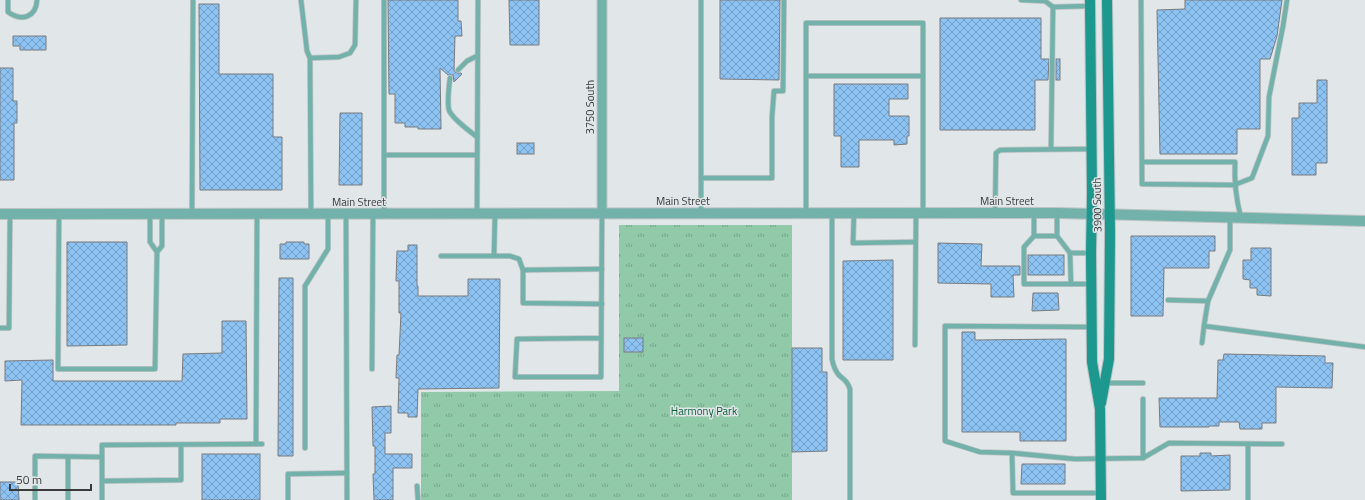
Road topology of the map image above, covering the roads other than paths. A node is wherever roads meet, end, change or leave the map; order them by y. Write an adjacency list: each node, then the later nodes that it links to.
1 (8, 0): 2 (lane)
2 (37, 0)
3 (193, 0): 44 (lane)
4 (301, 0): 18 (lane)
5 (356, 0): 18 (lane)
6 (384, 0): 26 (lane)
7 (478, 0): 17 (lane)
8 (602, 0): 31 (street, 3750 South)
9 (701, 0): 29 (lane)
10 (784, 0): 29 (lane)
11 (1021, 0): 16 (lane)
12 (1107, 0): 54 (main road, 3900 South)
13 (1141, 0): 28 (lane)
14 (1287, 0): 30 (lane)
15 (1090, 3): 16 (lane); 25 (main road, 3900 South)
16 (1053, 7): 24 (lane)
17 (477, 56): 19 (lane); 23 (lane)
18 (310, 58): 46 (lane)
19 (458, 70)
20 (806, 76): 21 (lane); 21 (lane); 33 (lane)
21 (923, 76): 36 (lane)
22 (450, 78): 23 (lane)
23 (477, 137): 27 (lane)
24 (1051, 149): 25 (lane); 37 (lane)
25 (1092, 149): 53 (main road, 3900 South)
26 (384, 155): 27 (lane); 50 (lane)
27 (477, 155): 51 (lane)
28 (1142, 162): 30 (lane); 30 (lane)
29 (701, 178): 32 (lane)
30 (1234, 185): 56 (lane)
31 (602, 213): 32 (street, Main Street); 52 (street, Main Street); 66 (lane)
32 (701, 213): 33 (street, Main Street)
33 (806, 213): 34 (street, Main Street)
34 (832, 213): 35 (street, Main Street); 106 (lane)
35 (854, 213): 36 (street, Main Street); 60 (lane)
36 (919, 213): 37 (street, Main Street); 60 (lane)
37 (995, 213): 38 (street, Main Street)
38 (1034, 213): 39 (street, Main Street); 58 (lane)
39 (1057, 213): 53 (street, Main Street); 59 (lane)
40 (5, 214): 41 (street, Main Street); 75 (lane)
41 (59, 214): 42 (street, Main Street); 61 (lane)
42 (150, 214): 43 (street, Main Street); 61 (lane)
43 (162, 214): 44 (street, Main Street); 61 (lane)
44 (192, 214): 45 (street, Main Street)
45 (257, 214): 46 (street, Main Street); 85 (lane)
46 (310, 214): 47 (street, Main Street)
47 (328, 214): 48 (street, Main Street); 90 (lane)
48 (346, 214): 49 (street, Main Street); 96 (lane)
49 (373, 214): 50 (street, Main Street); 80 (lane)
50 (384, 214): 51 (street, Main Street)
51 (477, 214): 52 (street, Main Street)
52 (495, 214): 65 (lane)
53 (1092, 214): 54 (street, Main Street); 63 (main road, 3900 South)
54 (1110, 215): 55 (street, Main Street); 81 (main road, 3900 South)
55 (1230, 218): 56 (street, Main Street); 71 (lane)
56 (1241, 218): 57 (street, Main Street)
57 (1365, 221)
58 (1034, 236): 59 (lane); 68 (lane)
59 (1057, 236): 62 (lane)
60 (915, 242): 78 (lane)
61 (156, 252)
62 (1070, 253): 63 (lane); 68 (lane)
63 (1091, 253): 69 (main road, 3900 South)
64 (441, 256): 65 (lane)
65 (494, 256): 67 (lane)
66 (602, 269): 67 (lane); 72 (lane)
67 (523, 270): 72 (lane)
68 (1071, 284): 69 (lane)
69 (1091, 284): 74 (main road, 3900 South)
70 (1168, 300): 71 (lane)
71 (1208, 301): 73 (lane)
72 (602, 304): 76 (lane)
73 (1204, 326): 77 (lane); 79 (lane)
74 (1091, 327): 84 (main road, 3900 South); 91 (lane)
75 (0, 328)
76 (601, 338): 76 (lane)
77 (1202, 343)
78 (915, 345)
79 (1365, 347)
80 (372, 368)
81 (1105, 383): 82 (lane); 84 (main road, 3900 South)
82 (1143, 383)
83 (1142, 399): 94 (lane)
84 (1100, 409): 95 (main road, 3900 South)
85 (256, 444): 86 (lane); 89 (lane)
86 (262, 444)
87 (1248, 444): 88 (lane); 94 (lane); 107 (lane)
88 (1282, 444)
89 (181, 445): 93 (lane); 97 (lane)
90 (305, 448)
91 (1012, 453): 95 (lane); 99 (lane)
92 (68, 457): 93 (lane); 100 (lane); 101 (lane)
93 (102, 457): 97 (lane)
94 (1143, 458): 95 (lane)
95 (1100, 459): 99 (main road, 3900 South)
96 (347, 473): 103 (lane); 104 (lane)
97 (102, 481): 102 (lane)
98 (417, 486): 105 (lane)
99 (1100, 497)
100 (35, 500)
101 (68, 500)
102 (102, 500)
103 (288, 500)
104 (347, 500)
105 (418, 500)
106 (850, 500)
107 (1248, 500)

